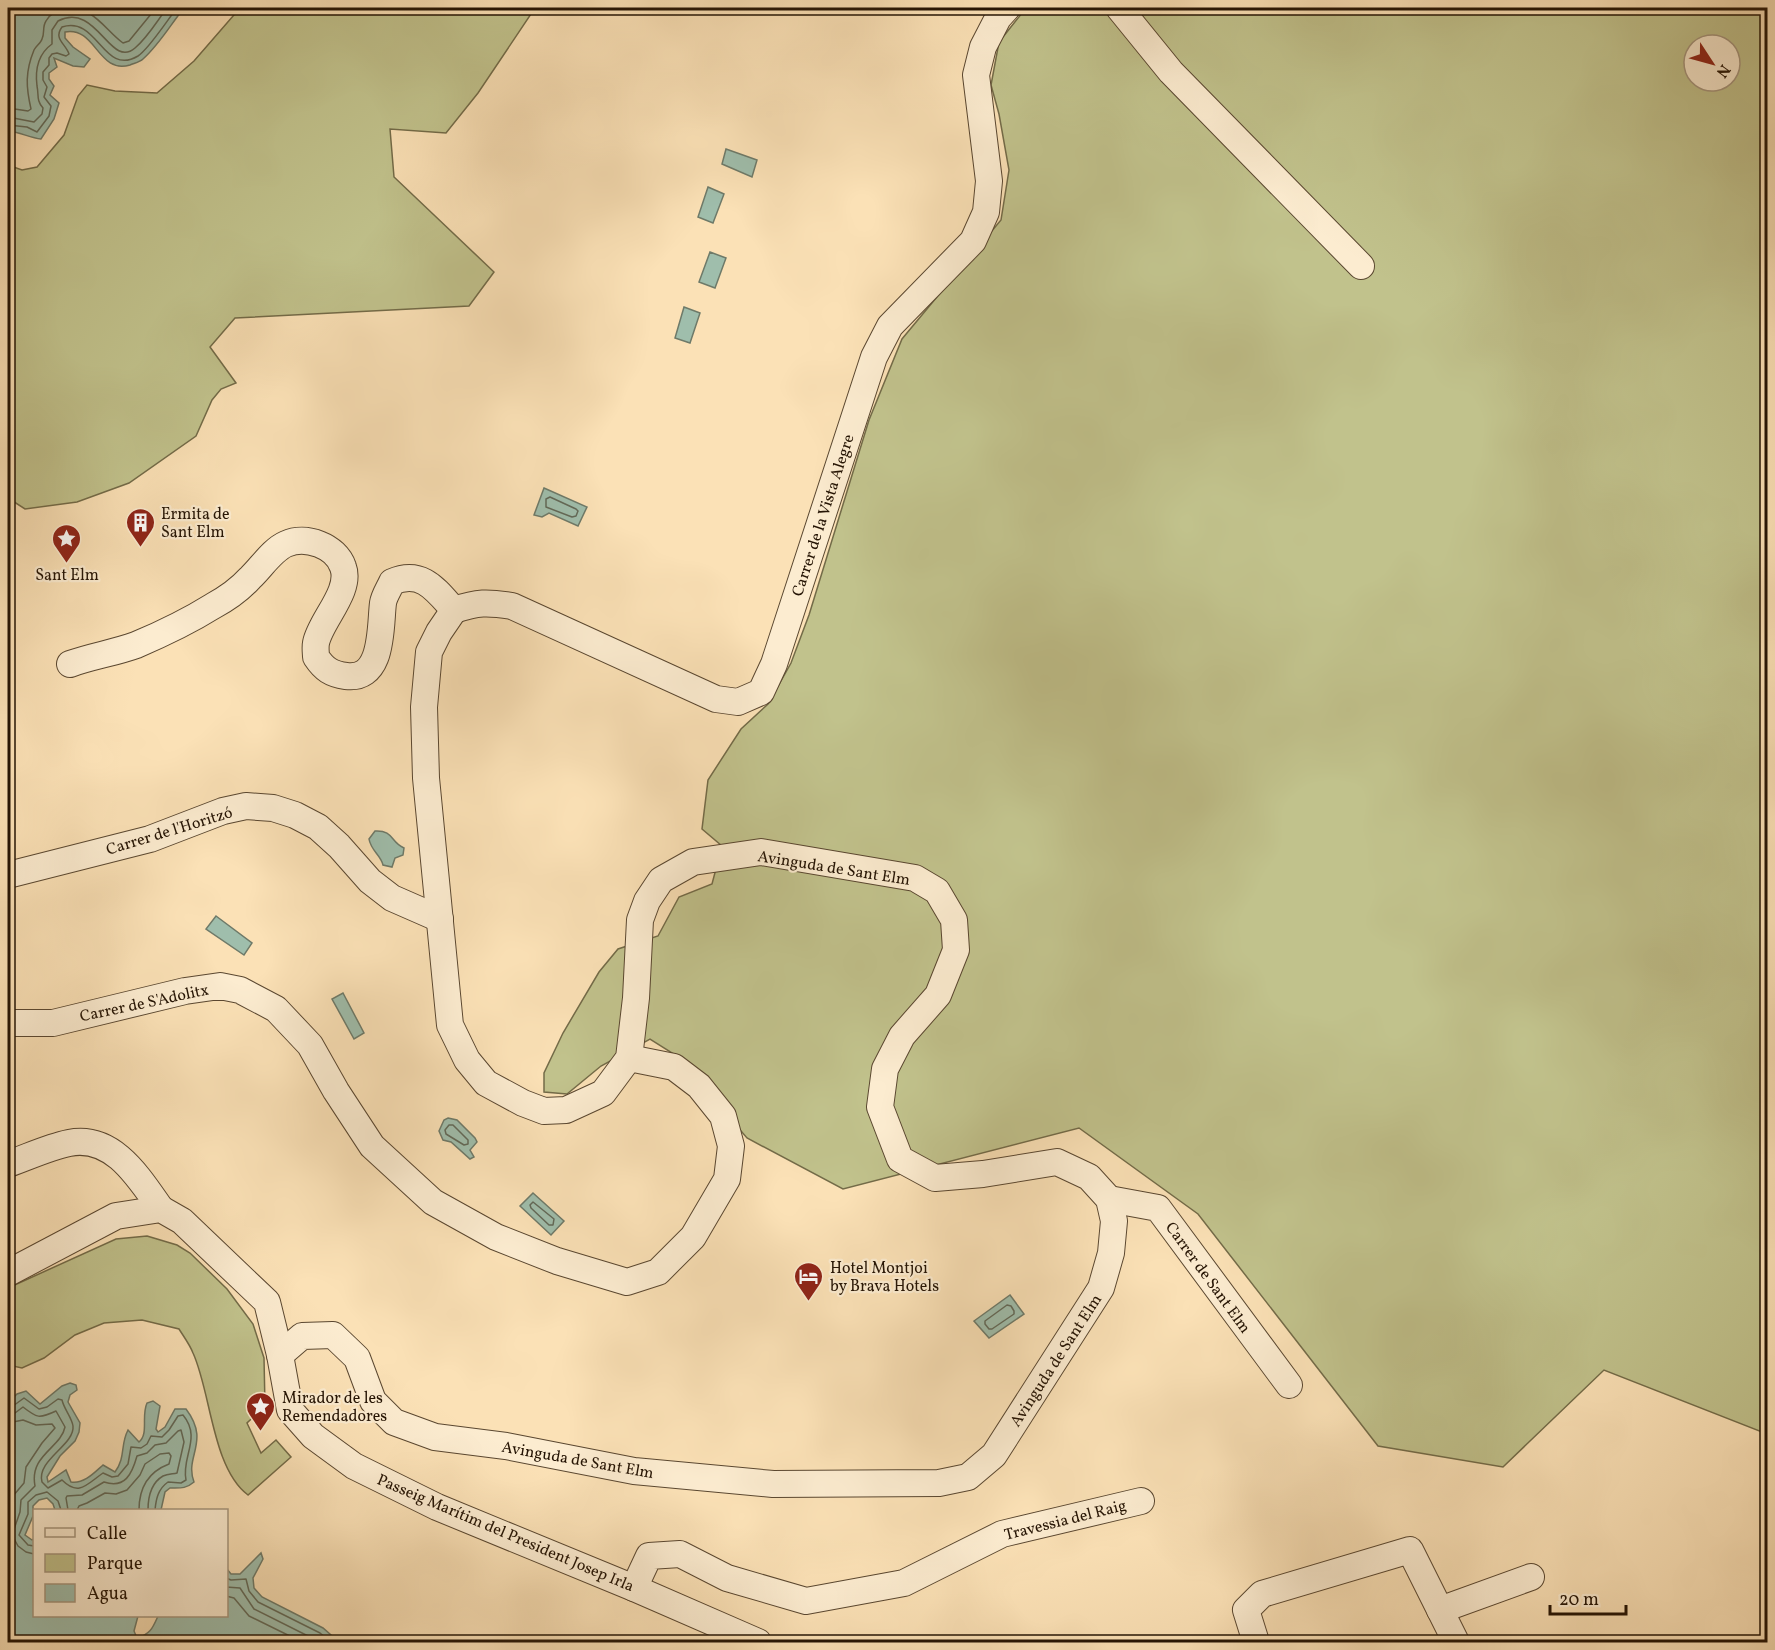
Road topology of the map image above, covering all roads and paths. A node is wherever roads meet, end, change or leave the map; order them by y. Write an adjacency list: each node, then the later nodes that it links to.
1 (1007, 8): 4 (street, Carrer de la Vista Alegre)
2 (1119, 8): 3 (street)
3 (1361, 266)
4 (454, 610): 5 (street); 7 (street)
5 (70, 664)
6 (8, 875): 7 (street, Carrer de l'Horitzó)
7 (440, 919): 9 (street)
8 (8, 1023): 9 (street, Carrer de S'Adolitx)
9 (629, 1059): 11 (street, Avinguda de Sant Elm)
10 (8, 1164): 12 (street)
11 (1109, 1199): 14 (street, Avinguda de Sant Elm); 15 (street, Carrer de Sant Elm)
12 (161, 1209): 13 (street); 14 (street, Passeig Marítim del President Josep Irla)
13 (8, 1273)
14 (280, 1355): 18 (street, Passeig Marítim del President Josep Irla)
15 (1289, 1385)
16 (1141, 1501): 18 (street, Travessia del Raig)
17 (1531, 1577): 19 (street)
18 (634, 1588): 20 (street, Passeig Marítim del President Josep Irla)
19 (1440, 1610): 21 (street); 22 (street)
20 (758, 1642)
21 (1256, 1642)
22 (1456, 1642)

